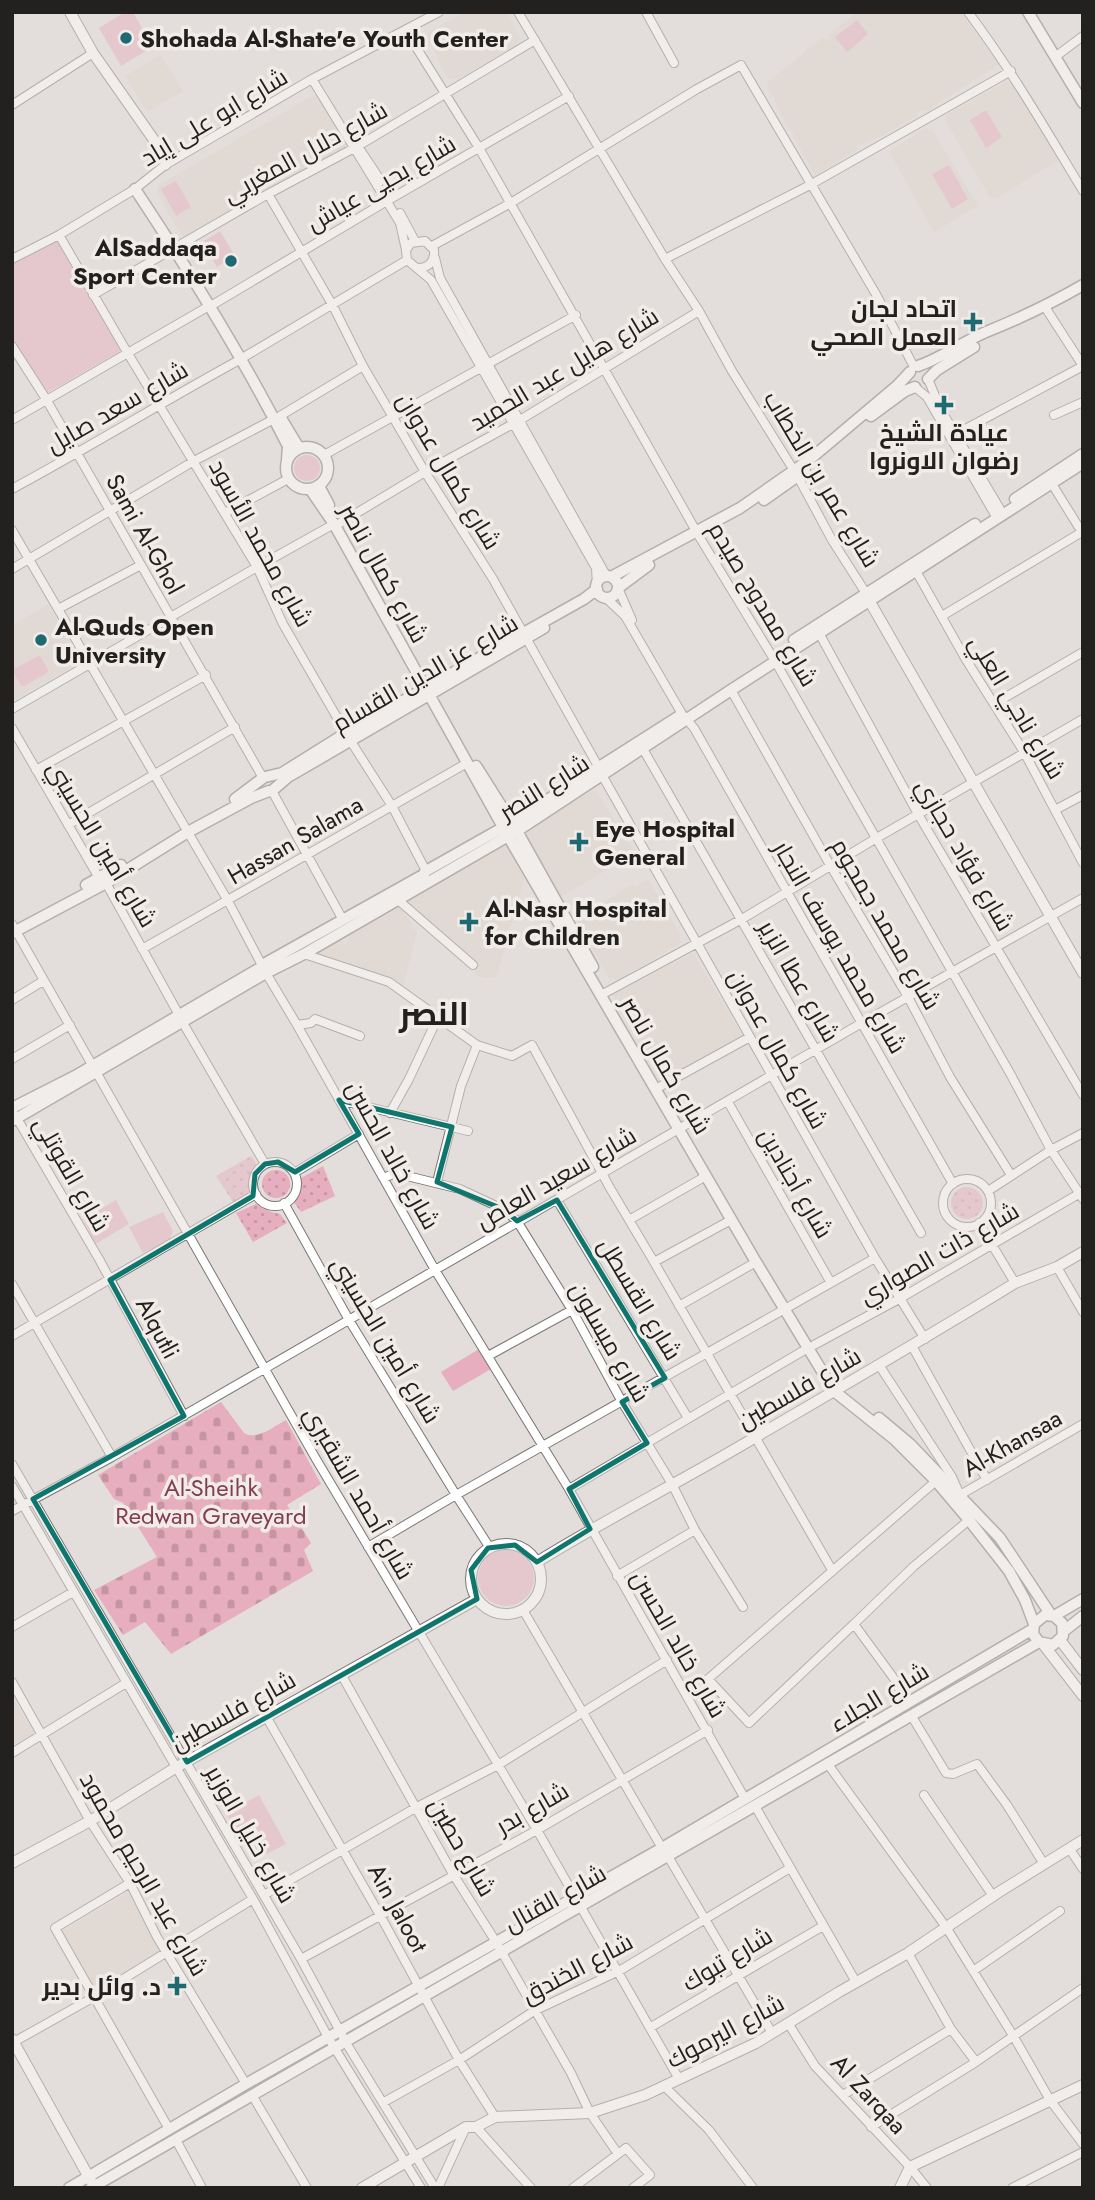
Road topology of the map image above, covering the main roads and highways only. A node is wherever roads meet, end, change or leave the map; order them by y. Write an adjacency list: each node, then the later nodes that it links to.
1 (1028, 12): 2 (main road)
2 (1083, 103)
3 (137, 187): 9 (main road)
4 (1083, 285): 5 (main road, شارع عز الدين القسام)
5 (998, 329): 6 (main road, شارع عز الدين القسام); 7 (main road, شارع عز الدين القسام)
6 (914, 368): 7 (main road); 8 (main road); 14 (main road, شارع عز الدين القسام)
7 (928, 379): 8 (main road)
8 (915, 387): 14 (main road, شارع عز الدين القسام)
9 (277, 417): 10 (main road); 12 (main road)
10 (299, 448): 12 (main road); 15 (main road)
11 (1083, 454): 20 (main road, شارع النصر)
12 (287, 460): 15 (main road)
13 (1083, 463): 20 (main road, شارع النصر)
14 (796, 474): 16 (main road, شارع عز الدين القسام)
15 (314, 487): 22 (main road, شارع كمال ناصر)
16 (699, 535): 17 (main road, شارع عز الدين القسام); 18 (main road, شارع عز الدين القسام)
17 (609, 577): 18 (main road); 19 (main road, شارع عز الدين القسام)
18 (618, 588): 19 (main road, شارع عز الدين القسام)
19 (600, 592): 22 (main road, شارع عز الدين القسام)
20 (869, 597): 21 (main road, شارع النصر); 21 (main road, شارع النصر)
21 (774, 658): 23 (main road, شارع النصر); 23 (main road, شارع النصر)
22 (430, 691): 24 (main road, شارع عز الدين القسام); 28 (main road, شارع كمال ناصر); 28 (main road, شارع كمال ناصر)
23 (688, 718): 25 (main road, شارع النصر); 25 (main road, شارع النصر)
24 (348, 736): 26 (main road, شارع عز الدين القسام); 27 (main road, شارع عز الدين القسام)
25 (601, 772): 28 (main road, شارع النصر)
26 (264, 778): 27 (main road); 29 (main road, شارع عز الدين القسام)
27 (272, 790): 29 (main road, شارع عز الدين القسام)
28 (510, 829): 31 (main road, شارع النصر); 31 (main road, شارع النصر); 32 (main road, شارع كمال ناصر)
29 (186, 830): 30 (main road, شارع عز الدين القسام)
30 (13, 928)
31 (264, 969): 33 (main road, شارع النصر)
32 (604, 993): 34 (main road, شارع كمال ناصر); 34 (main road, شارع كمال ناصر)
33 (14, 1114)
34 (682, 1128): 35 (main road, شارع كمال ناصر); 35 (main road, شارع كمال ناصر)
35 (787, 1307): 36 (main road, شارع كمال ناصر)
36 (836, 1390): 38 (main road, شارع كمال ناصر); 40 (main road, شارع كمال ناصر)
37 (1083, 1599): 38 (main road)
38 (1052, 1615): 40 (main road); 41 (main road)
39 (1083, 1616): 41 (main road)
40 (1034, 1627): 42 (main road); 43 (main road, شارع الجلاء)
41 (1062, 1635): 42 (main road)
42 (1041, 1643): 43 (main road, شارع القنال)
43 (908, 1710): 44 (main road, شارع الجلاء); 45 (main road, شارع القنال)
44 (744, 1797): 45 (main road, شارع القنال)
45 (499, 1947): 46 (main road, شارع القنال)
46 (332, 2043): 47 (main road, شارع القنال); 47 (main road, شارع القنال)
47 (92, 2185): 48 (main road, شارع القنال)
48 (69, 2188)

